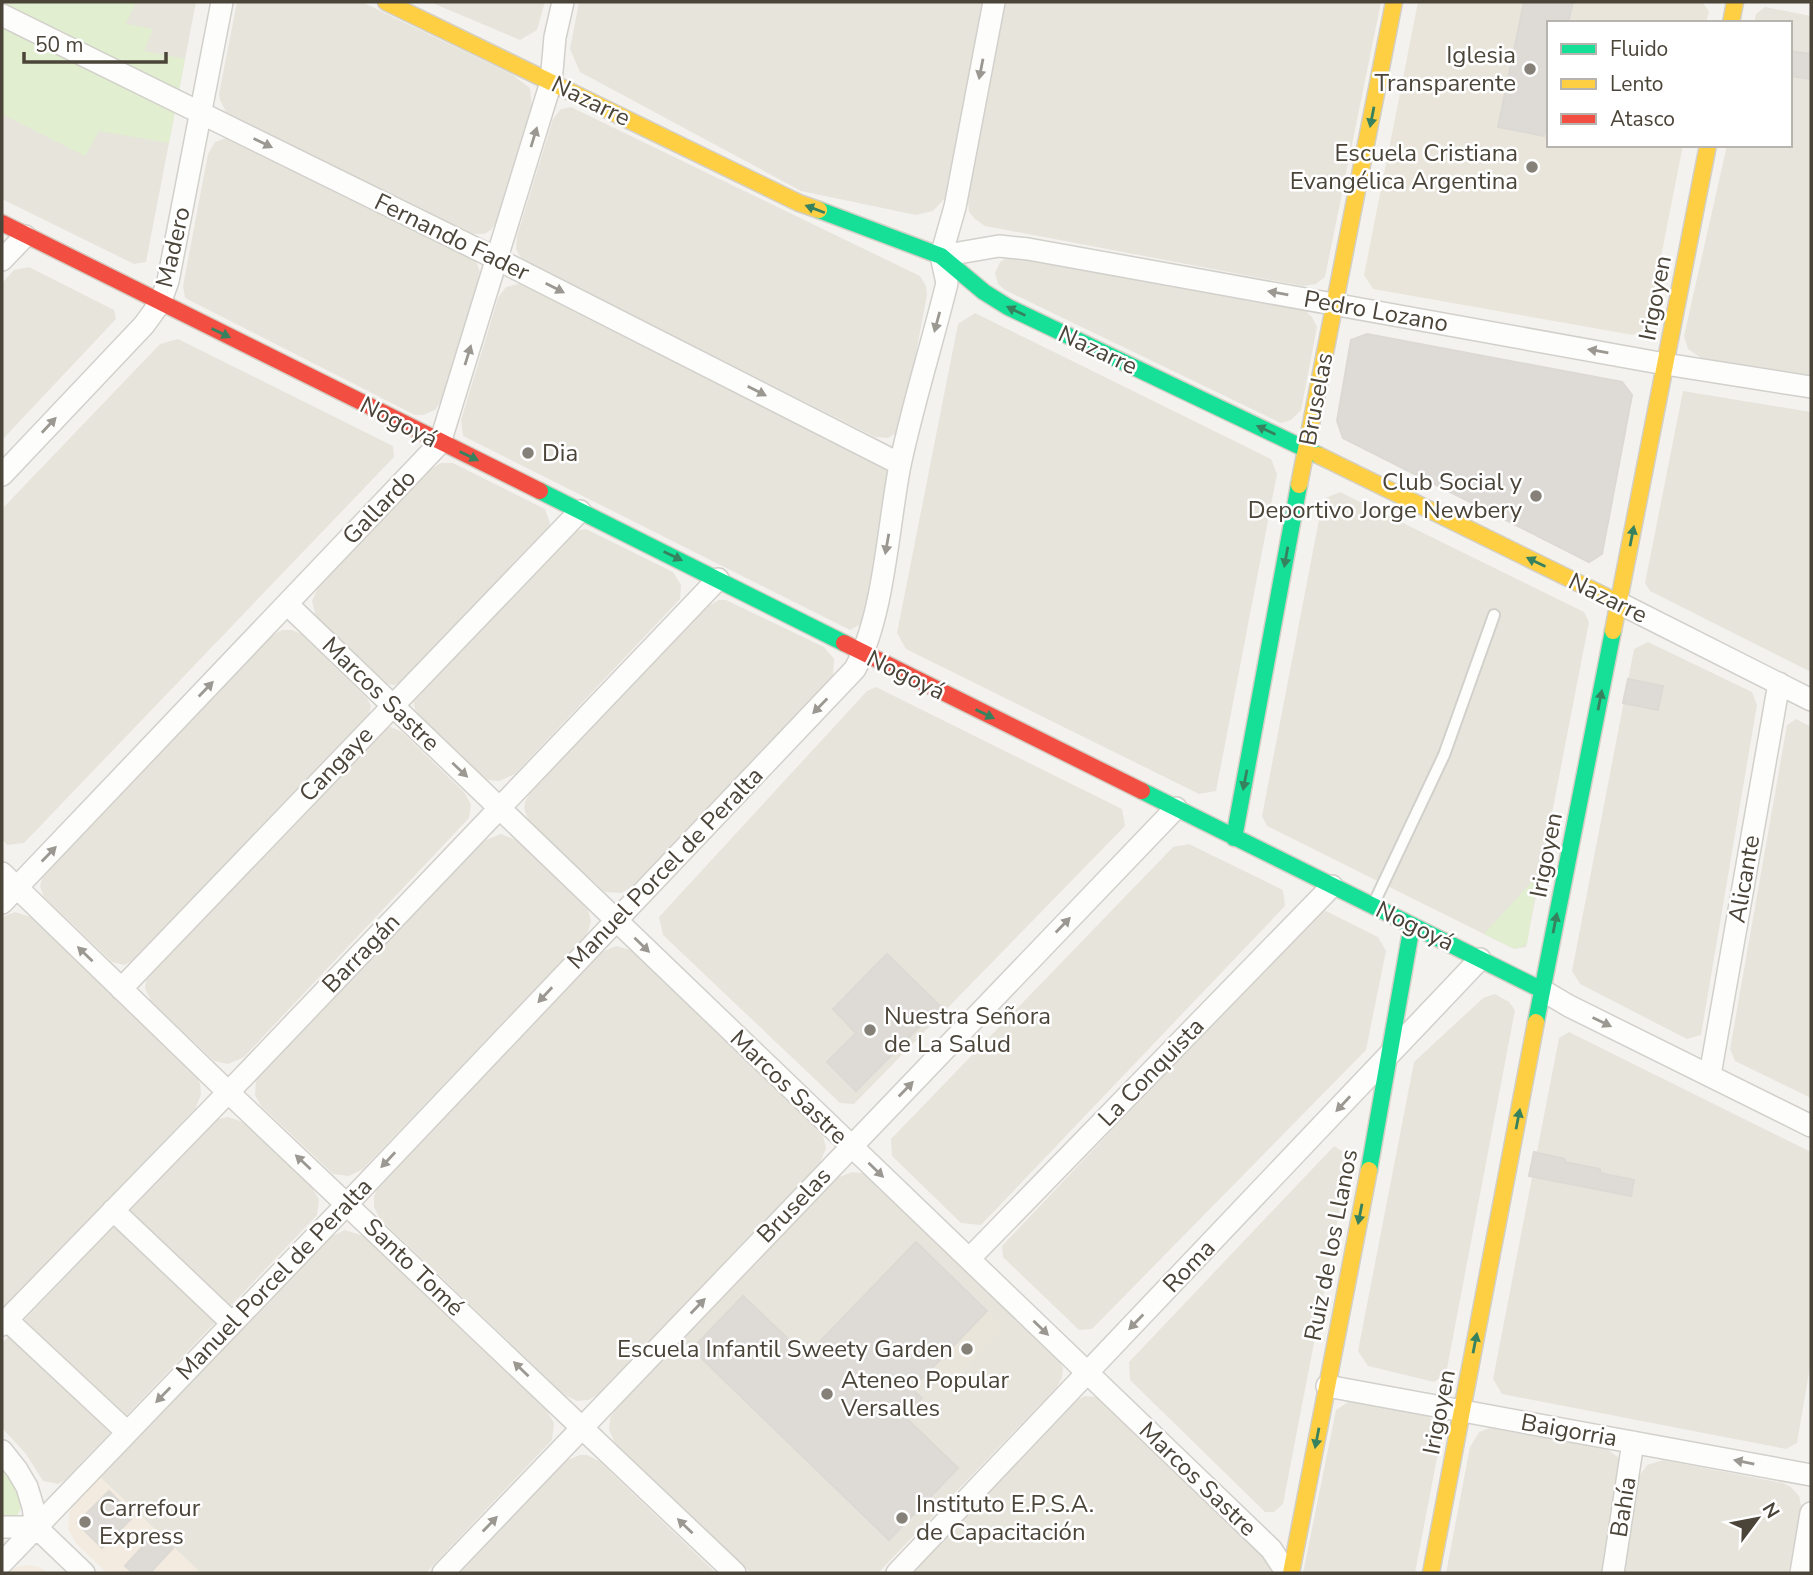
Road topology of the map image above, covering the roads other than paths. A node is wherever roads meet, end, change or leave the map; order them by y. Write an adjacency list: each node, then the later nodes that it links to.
1 (222, 2): 10 (street, Madero)
2 (386, 2): 9 (street, Nazarre)
3 (563, 2): 9 (street, Gallardo)
4 (994, 2): 14 (street, Manuel Porcel de Peralta, one-way to 14)
5 (1394, 2): 18 (street, Bruselas, one-way to 18)
6 (1735, 2): 8 (street)
7 (2, 15): 10 (street, Fernando Fader)
8 (1731, 21)
9 (551, 82): 14 (street, Nazarre, one-way to 9); 15 (street, Gallardo, one-way to 9)
10 (202, 113): 15 (street, Fernando Fader, one-way to 15); 17 (street, Madero)
11 (1708, 147): 19 (street, Irigoyen)
12 (2, 223): 13 (street, Nogoyá)
13 (25, 236): 16 (street); 17 (street, Nogoyá)
14 (941, 256): 18 (street, Pedro Lozano, one-way to 14); 22 (street, Nazarre, one-way to 14); 23 (street, Manuel Porcel de Peralta, one-way to 23)
15 (497, 259): 21 (street, Gallardo, one-way to 15); 23 (street, Fernando Fader, one-way to 23)
16 (2, 260)
17 (160, 303): 21 (street, Nogoyá, one-way to 21); 24 (street, Madero, one-way to 17)
18 (1336, 303): 19 (street, Pedro Lozano, one-way to 18); 22 (street, Bruselas)
19 (1665, 364): 20 (street, Pedro Lozano); 27 (street, Irigoyen, one-way to 19)
20 (1811, 387)
21 (440, 443): 25 (street, Nogoyá, one-way to 25); 28 (street, Gallardo)
22 (1306, 449): 27 (street, Nazarre, one-way to 22); 36 (street, Bruselas, one-way to 36)
23 (900, 464): 30 (street, Manuel Porcel de Peralta, one-way to 30)
24 (2, 475)
25 (580, 510): 26 (street, Nogoyá, one-way to 26); 33 (street, Cangaye)
26 (718, 579): 30 (street, Nogoyá); 34 (street, Barragán)
27 (1619, 603): 31 (street, Nazarre); 44 (street, Irigoyen, one-way to 27)
28 (287, 604): 33 (street, Marcos Sastre); 38 (street, Gallardo, one-way to 28)
29 (1494, 615): 39 (lane)
30 (863, 654): 35 (street, Nogoyá, one-way to 35); 40 (street, Manuel Porcel de Peralta, one-way to 40)
31 (1779, 683): 32 (street, Nazarre); 46 (street, Alicante)
32 (1811, 700)
33 (392, 706): 34 (street, Marcos Sastre, one-way to 34); 43 (street, Cangaye)
34 (500, 808): 40 (street, Marcos Sastre); 47 (street, Barragán)
35 (1176, 808): 36 (street, Nogoyá); 49 (street, Bruselas, one-way to 35)
36 (1234, 838): 37 (street, Nogoyá)
37 (1332, 886): 39 (street, Nogoyá); 52 (street, La Conquista)
38 (7, 888): 43 (street, Santo Tomé, one-way to 38)
39 (1373, 906): 41 (street, Nogoyá)
40 (616, 920): 49 (street, Marcos Sastre, one-way to 49); 50 (street, Manuel Porcel de Peralta, one-way to 50)
41 (1412, 925): 42 (street, Nogoyá); 45 (street, Ruiz de los Llanos)
42 (1480, 959): 44 (street, Nogoyá); 45 (street, Roma)
43 (121, 989): 47 (street, Santo Tomé)
44 (1542, 990): 46 (street, Nogoyá, one-way to 46); 57 (street, Irigoyen, one-way to 44)
45 (1390, 1055): 55 (street, Roma, one-way to 55); 56 (street, Ruiz de los Llanos, one-way to 56)
46 (1710, 1075): 48 (street, Nogoyá)
47 (228, 1092): 50 (street, Santo Tomé, one-way to 47); 51 (street, Barragán)
48 (1811, 1126)
49 (851, 1146): 52 (street, Marcos Sastre, one-way to 52); 58 (street, Bruselas, one-way to 49)
50 (347, 1204): 54 (street, Manuel Porcel de Peralta); 58 (street, Santo Tomé, one-way to 50)
51 (113, 1210): 53 (street, Barragán); 54 (street)
52 (969, 1259): 55 (street, Marcos Sastre, one-way to 55)
53 (4, 1323): 59 (street)
54 (232, 1323): 59 (street, Manuel Porcel de Peralta, one-way to 59)
55 (1088, 1373): 70 (street, Roma); 71 (street, Marcos Sastre)
56 (1327, 1386): 57 (street, Baigorria); 71 (street, Ruiz de los Llanos, one-way to 71)
57 (1462, 1410): 60 (street, Baigorria); 72 (street, Irigoyen)
58 (582, 1427): 68 (street, Bruselas, one-way to 58); 69 (street, Santo Tomé, one-way to 58)
59 (127, 1432): 65 (street, Manuel Porcel de Peralta)
60 (1633, 1442): 62 (street, Baigorria, one-way to 60); 73 (street, Bahía)
61 (2, 1451): 65 (street)
62 (1811, 1475)
63 (1811, 1513): 74 (street)
64 (2, 1527): 65 (street)
65 (36, 1527): 66 (street, Manuel Porcel de Peralta); 67 (street)
66 (2, 1563)
67 (84, 1573)
68 (443, 1573)
69 (735, 1573)
70 (897, 1573)
71 (1289, 1573)
72 (1431, 1573)
73 (1613, 1573)
74 (1801, 1573)

